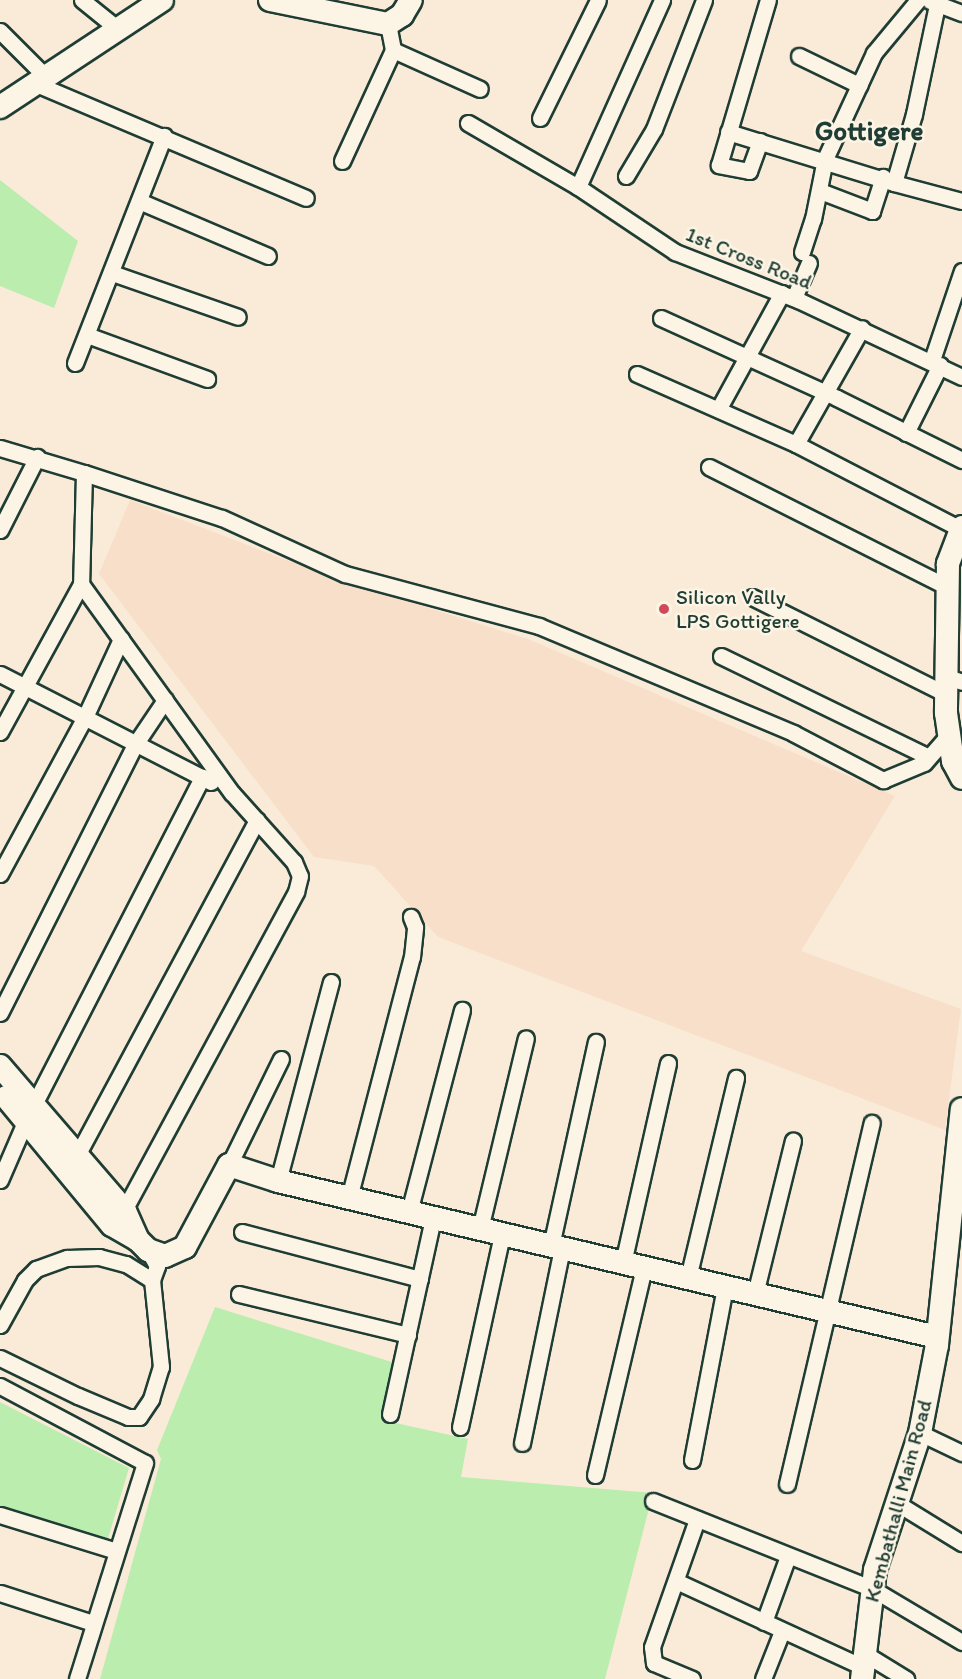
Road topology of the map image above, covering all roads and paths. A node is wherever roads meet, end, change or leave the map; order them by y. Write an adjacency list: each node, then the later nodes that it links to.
1 (82, 0): 13 (street)
2 (162, 0): 13 (street)
3 (270, 0): 12 (street)
4 (411, 0): 12 (street)
5 (597, 0): 21 (street)
6 (662, 0): 30 (street)
7 (704, 0): 28 (street)
8 (768, 0): 23 (street)
9 (918, 0): 18 (street)
10 (932, 2): 11 (street); 29 (street)
11 (962, 13)
12 (388, 24): 15 (street)
13 (118, 29): 17 (street)
14 (0, 31): 17 (street)
15 (393, 50): 19 (street); 27 (street)
16 (799, 56): 18 (street)
17 (40, 79): 20 (street); 24 (street)
18 (859, 86): 26 (street)
19 (480, 89)
20 (0, 107)
21 (540, 118)
22 (468, 123): 30 (street, 1st Cross Road)
23 (728, 132): 25 (street); 25 (street)
24 (164, 136): 32 (street); 33 (street)
25 (760, 141): 26 (street)
26 (825, 159): 29 (street); 31 (street)
27 (342, 161)
28 (626, 176)
29 (888, 180): 31 (street); 34 (street)
30 (578, 187): 38 (street, 1st Cross Road)
31 (820, 192): 38 (street)
32 (306, 198)
33 (139, 201): 35 (street); 37 (street)
34 (962, 201)
35 (268, 256)
36 (962, 271): 45 (street)
37 (112, 273): 39 (street); 42 (street)
38 (788, 296): 41 (street, 1st Cross Road); 43 (street)
39 (238, 316)
40 (661, 318): 43 (street)
41 (862, 328): 45 (street, 1st Cross Road); 49 (street)
42 (87, 334): 44 (street); 48 (street)
43 (747, 357): 49 (street); 50 (street)
44 (75, 363)
45 (936, 363): 47 (street, 1st Cross Road); 51 (street)
46 (637, 374): 50 (street)
47 (962, 377)
48 (207, 379)
49 (826, 393): 51 (street); 52 (street)
50 (719, 408): 52 (street)
51 (906, 433): 55 (street)
52 (796, 444): 58 (street)
53 (0, 448): 54 (street)
54 (37, 457): 57 (street); 59 (street)
55 (962, 460)
56 (709, 467): 62 (street)
57 (84, 473): 61 (street); 75 (street)
58 (961, 528): 60 (street)
59 (0, 530)
60 (955, 566): 62 (street)
61 (81, 584): 65 (street); 69 (street)
62 (948, 587): 64 (street)
63 (752, 597): 68 (street)
64 (955, 629): 68 (street)
65 (121, 639): 70 (street); 71 (street)
66 (721, 656): 75 (street)
67 (0, 674): 69 (street)
68 (952, 684): 73 (street)
69 (25, 687): 71 (street); 72 (street)
70 (165, 700): 74 (street); 78 (street)
71 (85, 717): 74 (street); 80 (street)
72 (0, 732)
73 (947, 737): 75 (street); 77 (street)
74 (136, 743): 76 (street); 84 (street)
75 (929, 757)
76 (202, 777): 78 (street); 93 (street)
77 (962, 778)
78 (232, 793): 79 (street)
79 (256, 820): 96 (street); 102 (street)
80 (0, 874)
81 (411, 917): 100 (street)
82 (331, 982): 99 (street)
83 (462, 1010): 101 (street)
84 (0, 1013)
85 (526, 1038): 104 (street)
86 (596, 1042): 108 (street)
87 (281, 1059): 97 (street)
88 (668, 1063): 109 (street)
89 (0, 1066): 93 (street)
90 (736, 1078): 111 (street)
91 (0, 1090): 93 (street)
92 (962, 1109): 119 (street, Kembathalli Main Road)
93 (30, 1112): 96 (street); 98 (street)
94 (872, 1123): 116 (street)
95 (794, 1141): 115 (street)
96 (73, 1163): 102 (street)
97 (229, 1166): 99 (street); 107 (street)
98 (0, 1180)
99 (278, 1181): 100 (street)
100 (350, 1198): 101 (street)
101 (409, 1212): 103 (street)
102 (119, 1218): 107 (street)
103 (433, 1218): 104 (street); 110 (street)
104 (480, 1229): 106 (street)
105 (242, 1232): 110 (street)
106 (502, 1234): 108 (street); 123 (street)
107 (143, 1245): 112 (street)
108 (556, 1247): 109 (street); 125 (street)
109 (633, 1265): 111 (street); 128 (street)
110 (420, 1278): 118 (street)
111 (688, 1278): 113 (street)
112 (152, 1280): 117 (street); 120 (street)
113 (725, 1287): 115 (street); 127 (street)
114 (239, 1294): 118 (street)
115 (755, 1294): 116 (street)
116 (826, 1311): 119 (street); 129 (street)
117 (0, 1325)
118 (408, 1335): 122 (street)
119 (938, 1337): 124 (street, Kembathalli Main Road)
120 (0, 1358)
121 (0, 1386): 135 (street)
122 (390, 1414)
123 (460, 1427)
124 (920, 1433): 126 (street); 131 (street, Kembathalli Main Road)
125 (522, 1443)
126 (962, 1453)
127 (692, 1460)
128 (595, 1475)
129 (787, 1484)
130 (653, 1502): 133 (street)
131 (895, 1502): 134 (street); 138 (street, Kembathalli Main Road)
132 (0, 1515): 135 (street)
133 (697, 1519): 136 (street); 137 (street)
134 (962, 1543)
135 (116, 1551): 141 (street)
136 (788, 1556): 138 (street); 140 (street)
137 (676, 1581): 140 (street); 146 (street)
138 (871, 1588): 143 (street); 144 (street, Kembathalli Main Road)
139 (0, 1593): 141 (street)
140 (764, 1622): 142 (street)
141 (93, 1623): 145 (street)
142 (782, 1631): 144 (street); 147 (street)
143 (962, 1642)
144 (862, 1665): 148 (street)
145 (77, 1679)
146 (692, 1679)
147 (763, 1679)
148 (906, 1679)

